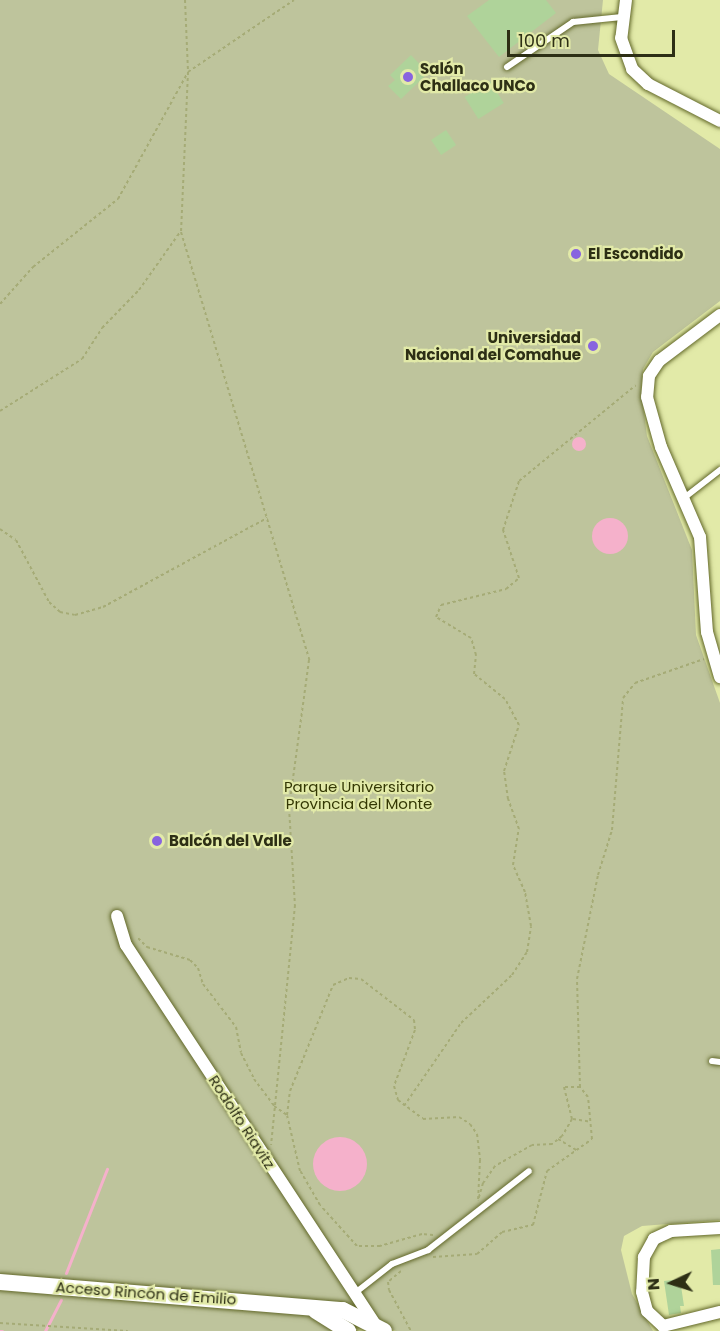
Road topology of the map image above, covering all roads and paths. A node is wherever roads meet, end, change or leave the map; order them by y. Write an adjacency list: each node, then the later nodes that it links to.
1 (185, 0): 6 (path)
2 (294, 0): 6 (path)
3 (626, 0): 4 (street)
4 (622, 17): 5 (lane); 7 (street)
5 (507, 68)
6 (188, 72): 8 (path); 9 (path)
7 (720, 121)
8 (181, 232): 12 (path); 15 (path)
9 (0, 304)
10 (720, 315): 11 (street)
11 (649, 376): 14 (street); 25 (path)
12 (0, 411)
13 (720, 470): 14 (lane)
14 (684, 498): 17 (street)
15 (267, 518): 16 (path); 24 (path)
16 (0, 529)
17 (712, 654): 18 (street); 23 (path)
18 (720, 677)
19 (117, 916): 31 (street, Rodolfo Riavitz)
20 (138, 938): 24 (path)
21 (712, 1061): 22 (lane)
22 (720, 1062)
23 (580, 1087)
24 (274, 1106): 26 (path); 31 (path)
25 (404, 1106): 26 (path); 33 (path)
26 (286, 1115): 35 (path)
27 (572, 1119): 28 (path)
28 (591, 1122)
29 (558, 1140): 30 (path)
30 (578, 1151)
31 (269, 1162): 37 (street, Rodolfo Riavitz)
32 (530, 1171): 37 (lane)
33 (473, 1211)
34 (720, 1228): 39 (street)
35 (444, 1233)
36 (0, 1282): 38 (main road, Acceso Rincón de Emilio)
37 (352, 1288): 38 (street); 41 (street, Rodolfo Riavitz)
38 (292, 1305): 41 (main road, Acceso Rincón de Emilio); 43 (main road, Acceso Rincón de Emilio)
39 (720, 1312)
40 (0, 1323): 42 (path)
41 (380, 1329)
42 (128, 1331)
43 (348, 1331)

